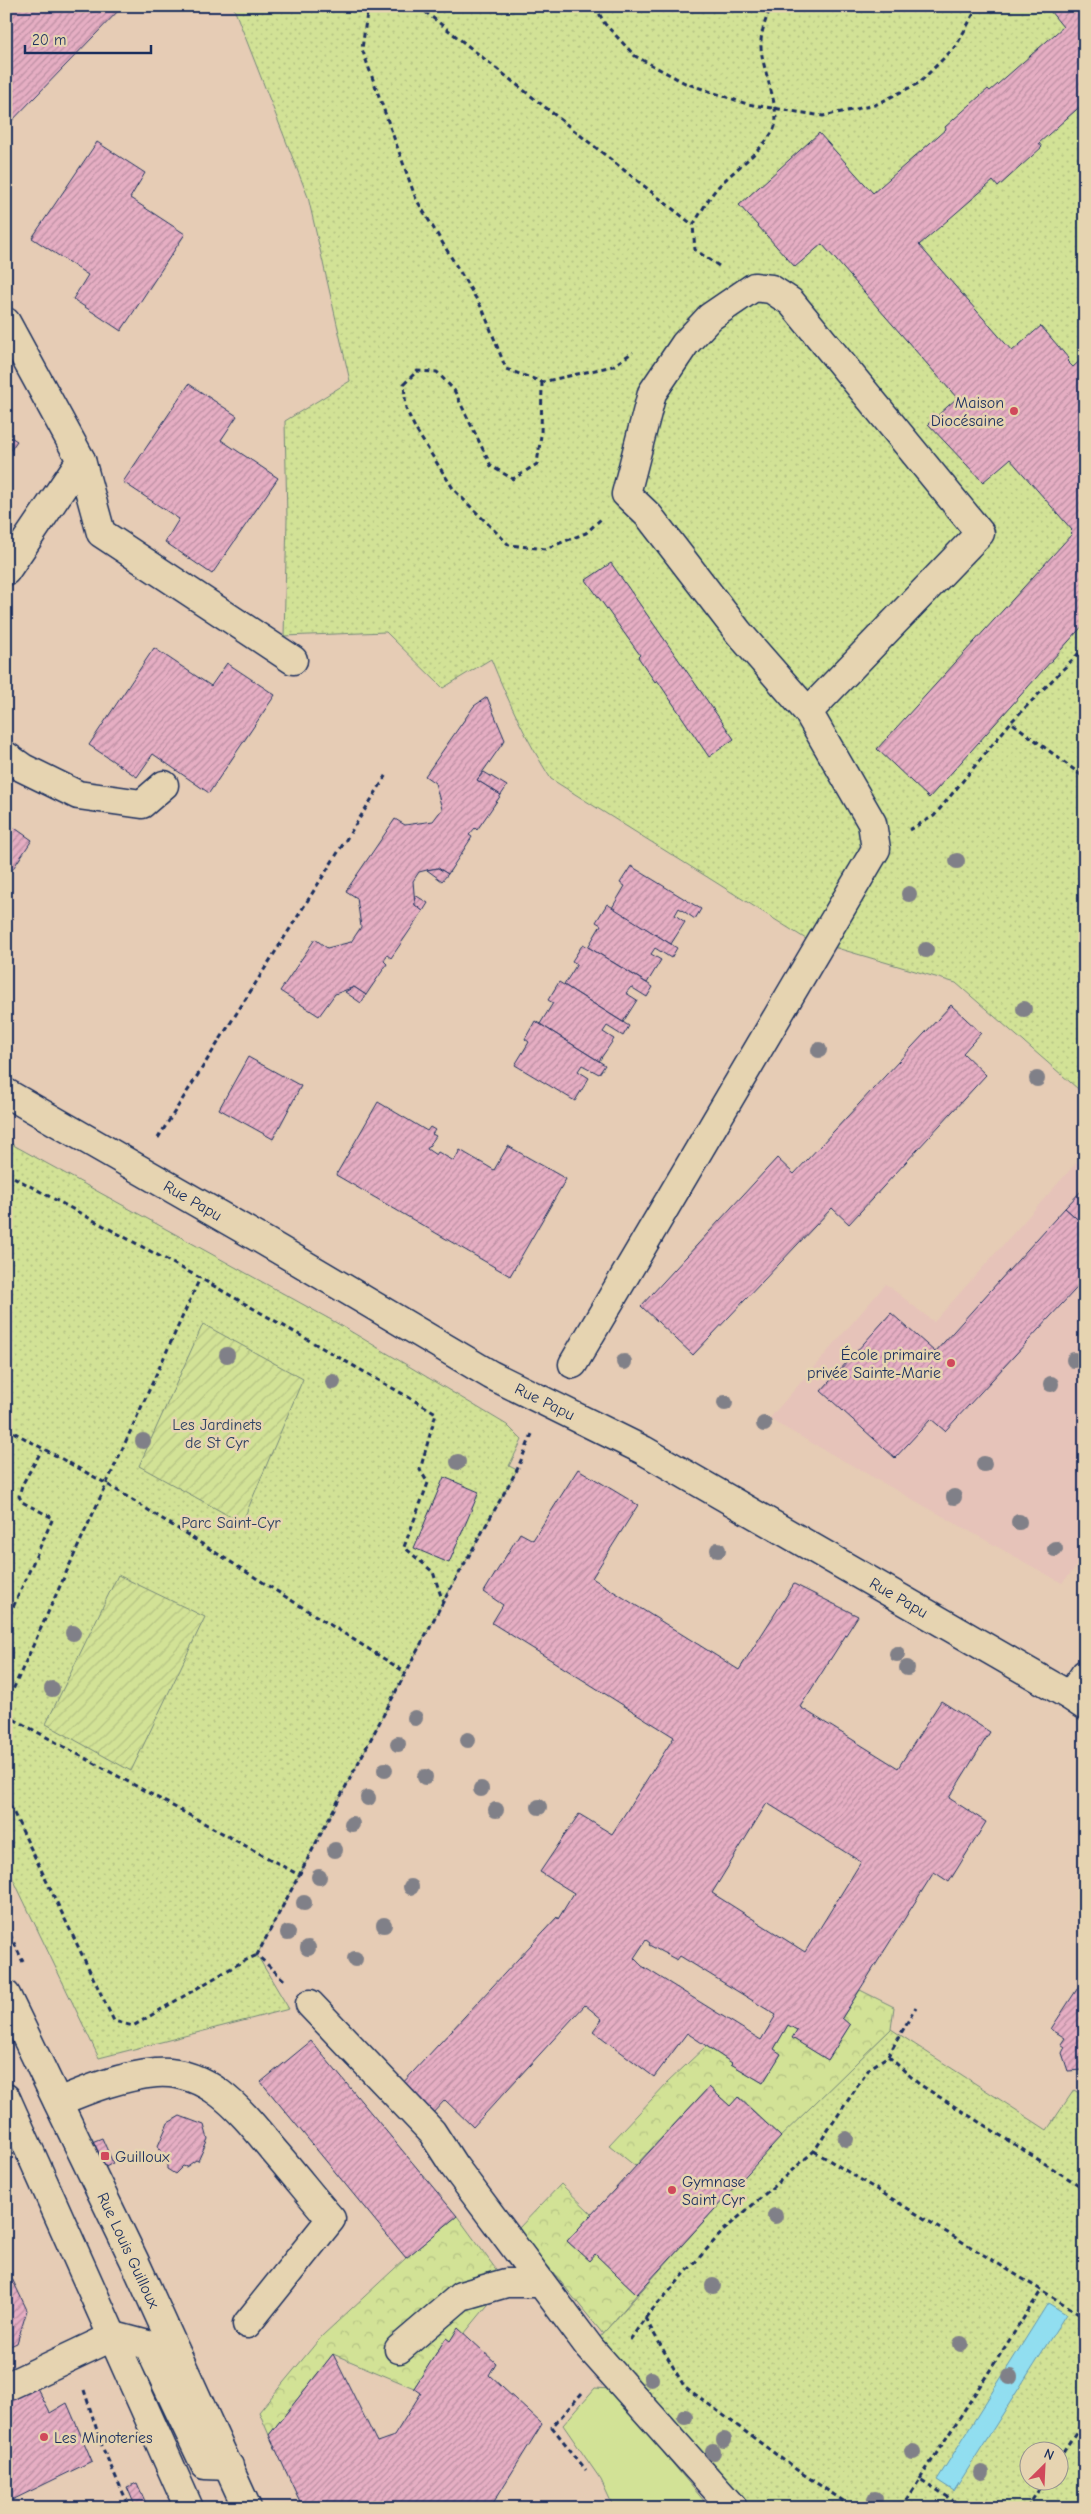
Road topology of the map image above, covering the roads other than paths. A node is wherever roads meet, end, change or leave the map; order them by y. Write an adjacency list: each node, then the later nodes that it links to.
1 (6, 322): 2 (street)
2 (81, 460): 3 (street); 4 (street)
3 (6, 571)
4 (293, 660)
5 (808, 712): 5 (street); 9 (street)
6 (6, 756): 7 (street)
7 (164, 785)
8 (6, 1093): 10 (street, Rue Papu)
9 (573, 1364)
10 (1080, 1692)
11 (6, 1995): 14 (street, Rue Louis Guilloux)
12 (310, 2004): 15 (street)
13 (6, 2098): 17 (street)
14 (58, 2102): 16 (street); 20 (street, Rue Louis Guilloux)
15 (541, 2283): 18 (street); 23 (street)
16 (248, 2324)
17 (114, 2336): 19 (street); 20 (street); 21 (street)
18 (399, 2349)
19 (6, 2387)
20 (229, 2466): 22 (street, Rue Louis Guilloux)
21 (189, 2508)
22 (247, 2508)
23 (733, 2508)

